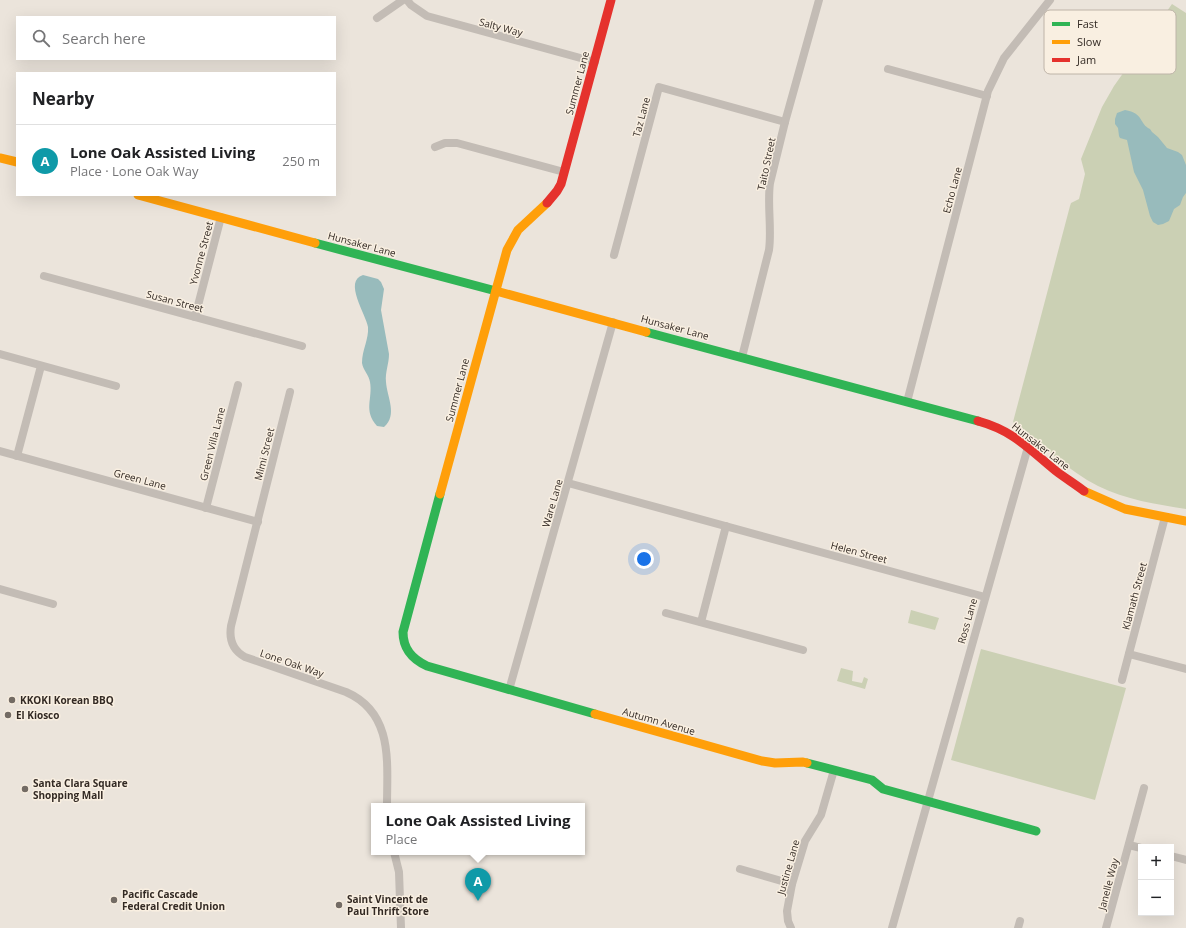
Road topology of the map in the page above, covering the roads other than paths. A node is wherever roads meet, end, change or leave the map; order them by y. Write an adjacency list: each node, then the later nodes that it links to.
1 (403, 0): 6 (street)
2 (407, 0): 7 (street, Salty Way)
3 (611, 0): 7 (street, Summer Lane)
4 (819, 0): 10 (street, Taito Street)
5 (1050, 0): 9 (street, Echo Lane)
6 (377, 18)
7 (595, 62): 14 (street, Summer Lane)
8 (888, 69): 9 (street)
9 (987, 96): 29 (street, Echo Lane)
10 (785, 122): 17 (street, Taz Lane); 24 (street, Taito Street)
11 (435, 147): 14 (street)
12 (0, 158): 13 (street)
13 (16, 162)
14 (564, 172): 19 (street, Summer Lane)
15 (142, 196): 16 (street, Hunsaker Lane)
16 (221, 217): 19 (street, Hunsaker Lane); 20 (street, Yvonne Street)
17 (614, 255)
18 (44, 276): 20 (street, Susan Street)
19 (496, 291): 21 (street, Hunsaker Lane); 44 (street, Summer Lane)
20 (195, 317): 22 (street, Susan Street)
21 (613, 322): 24 (street, Hunsaker Lane); 33 (street, Ware Lane)
22 (302, 346)
23 (0, 354): 25 (street)
24 (742, 357): 29 (street, Hunsaker Lane)
25 (41, 366): 27 (street); 32 (street)
26 (238, 385): 34 (street, Green Villa Lane)
27 (116, 386)
28 (290, 392): 37 (street, Mimi Street)
29 (907, 402): 30 (street, Hunsaker Lane)
30 (1028, 447): 35 (street, Hunsaker Lane); 40 (street, Ross Lane)
31 (0, 451): 32 (street, Green Lane)
32 (17, 456): 34 (street, Green Lane)
33 (568, 483): 38 (street, Helen Street); 49 (street, Ware Lane)
34 (206, 508): 37 (street, Green Lane)
35 (1166, 517): 36 (street, Hunsaker Lane); 46 (street, Klamath Street)
36 (1186, 521)
37 (258, 522): 53 (street, Lone Oak Way)
38 (726, 526): 40 (street, Helen Street); 43 (street)
39 (0, 589): 41 (street)
40 (985, 597): 52 (street, Ross Lane)
41 (53, 604)
42 (666, 613): 43 (street)
43 (701, 622): 45 (street)
44 (403, 632): 49 (street, Autumn Avenue)
45 (803, 650)
46 (1130, 654): 47 (street); 48 (street, Klamath Street)
47 (1186, 669)
48 (1122, 680)
49 (509, 690): 50 (street, Autumn Avenue)
50 (834, 770): 52 (street, Autumn Avenue); 61 (street, Justine Lane)
51 (1144, 788): 55 (street, Janelle Way)
52 (928, 802): 54 (street); 64 (street, Ross Lane)
53 (387, 803)
54 (1036, 831)
55 (1129, 845): 56 (street); 65 (street, Janelle Way)
56 (1138, 847)
57 (395, 855): 62 (street)
58 (1174, 857): 59 (street)
59 (1186, 860)
60 (740, 869): 61 (street)
61 (792, 884): 63 (street, Justine Lane)
62 (401, 928)
63 (791, 928)
64 (892, 928)
65 (1106, 928)

